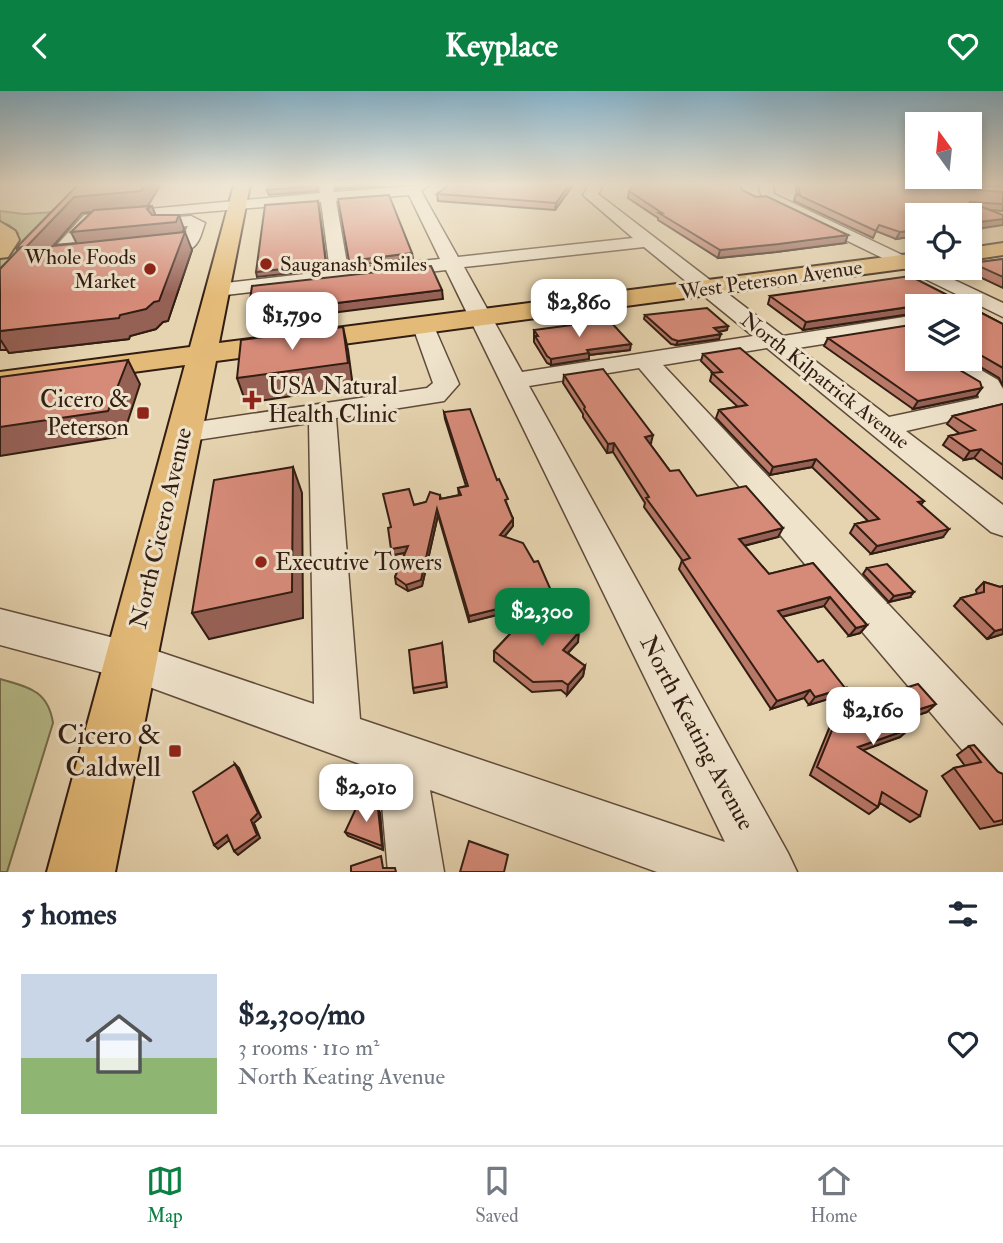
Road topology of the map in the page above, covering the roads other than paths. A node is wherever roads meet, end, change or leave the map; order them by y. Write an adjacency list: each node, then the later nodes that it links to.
1 (89, 221): 14 (street)
2 (189, 221): 14 (street)
3 (192, 221): 16 (street)
4 (233, 221): 18 (main road, North Cicero Avenue)
5 (332, 221): 23 (street)
6 (432, 221): 22 (street, North Keating Avenue)
7 (623, 221): 12 (street, North Kilpatrick Avenue)
8 (827, 221): 20 (street)
9 (0, 228): 17 (main road)
10 (175, 237): 16 (street)
11 (1003, 238): 13 (main road)
12 (648, 241): 22 (street); 25 (street, North Kilpatrick Avenue)
13 (982, 241)
14 (82, 248): 14 (street)
15 (1003, 249): 19 (main road)
16 (127, 250): 18 (street)
17 (0, 252)
18 (226, 252): 26 (main road, North Cicero Avenue)
19 (982, 252)
20 (905, 256)
21 (905, 256): 25 (main road, West Peterson Avenue)
22 (452, 263): 23 (street); 28 (street, North Keating Avenue)
23 (340, 276): 26 (street)
24 (948, 280): 27 (street)
25 (701, 283): 28 (main road, West Peterson Avenue); 34 (street, North Kilpatrick Avenue)
26 (217, 290): 35 (main road, North Cicero Avenue)
27 (1001, 310): 29 (street)
28 (478, 312): 32 (main road, West Peterson Avenue); 35 (main road, West Peterson Avenue); 40 (street, North Keating Avenue)
29 (982, 312)
30 (905, 324): 31 (street)
31 (891, 326): 33 (street); 34 (street)
32 (424, 327): 35 (main road, West Peterson Avenue); 41 (street)
33 (905, 335)
34 (775, 342): 36 (street); 42 (street, North Kilpatrick Avenue)
35 (203, 348): 37 (main road, West Peterson Avenue); 39 (main road, West Peterson Avenue); 43 (main road, North Cicero Avenue)
36 (645, 360): 40 (street); 49 (street)
37 (0, 366)
38 (965, 371): 42 (street)
39 (0, 381)
40 (513, 381): 53 (street, North Keating Avenue)
41 (322, 412): 43 (street); 47 (street)
42 (883, 427): 44 (street, North Kilpatrick Avenue)
43 (184, 433): 46 (main road, North Cicero Avenue)
44 (1003, 523)
45 (0, 627): 46 (street)
46 (130, 661): 47 (street); 50 (main road, North Cicero Avenue)
47 (338, 734): 48 (street)
48 (401, 755): 51 (street); 52 (street)
49 (1003, 761)
50 (81, 872)
51 (416, 872)
52 (733, 872)
53 (769, 872)

